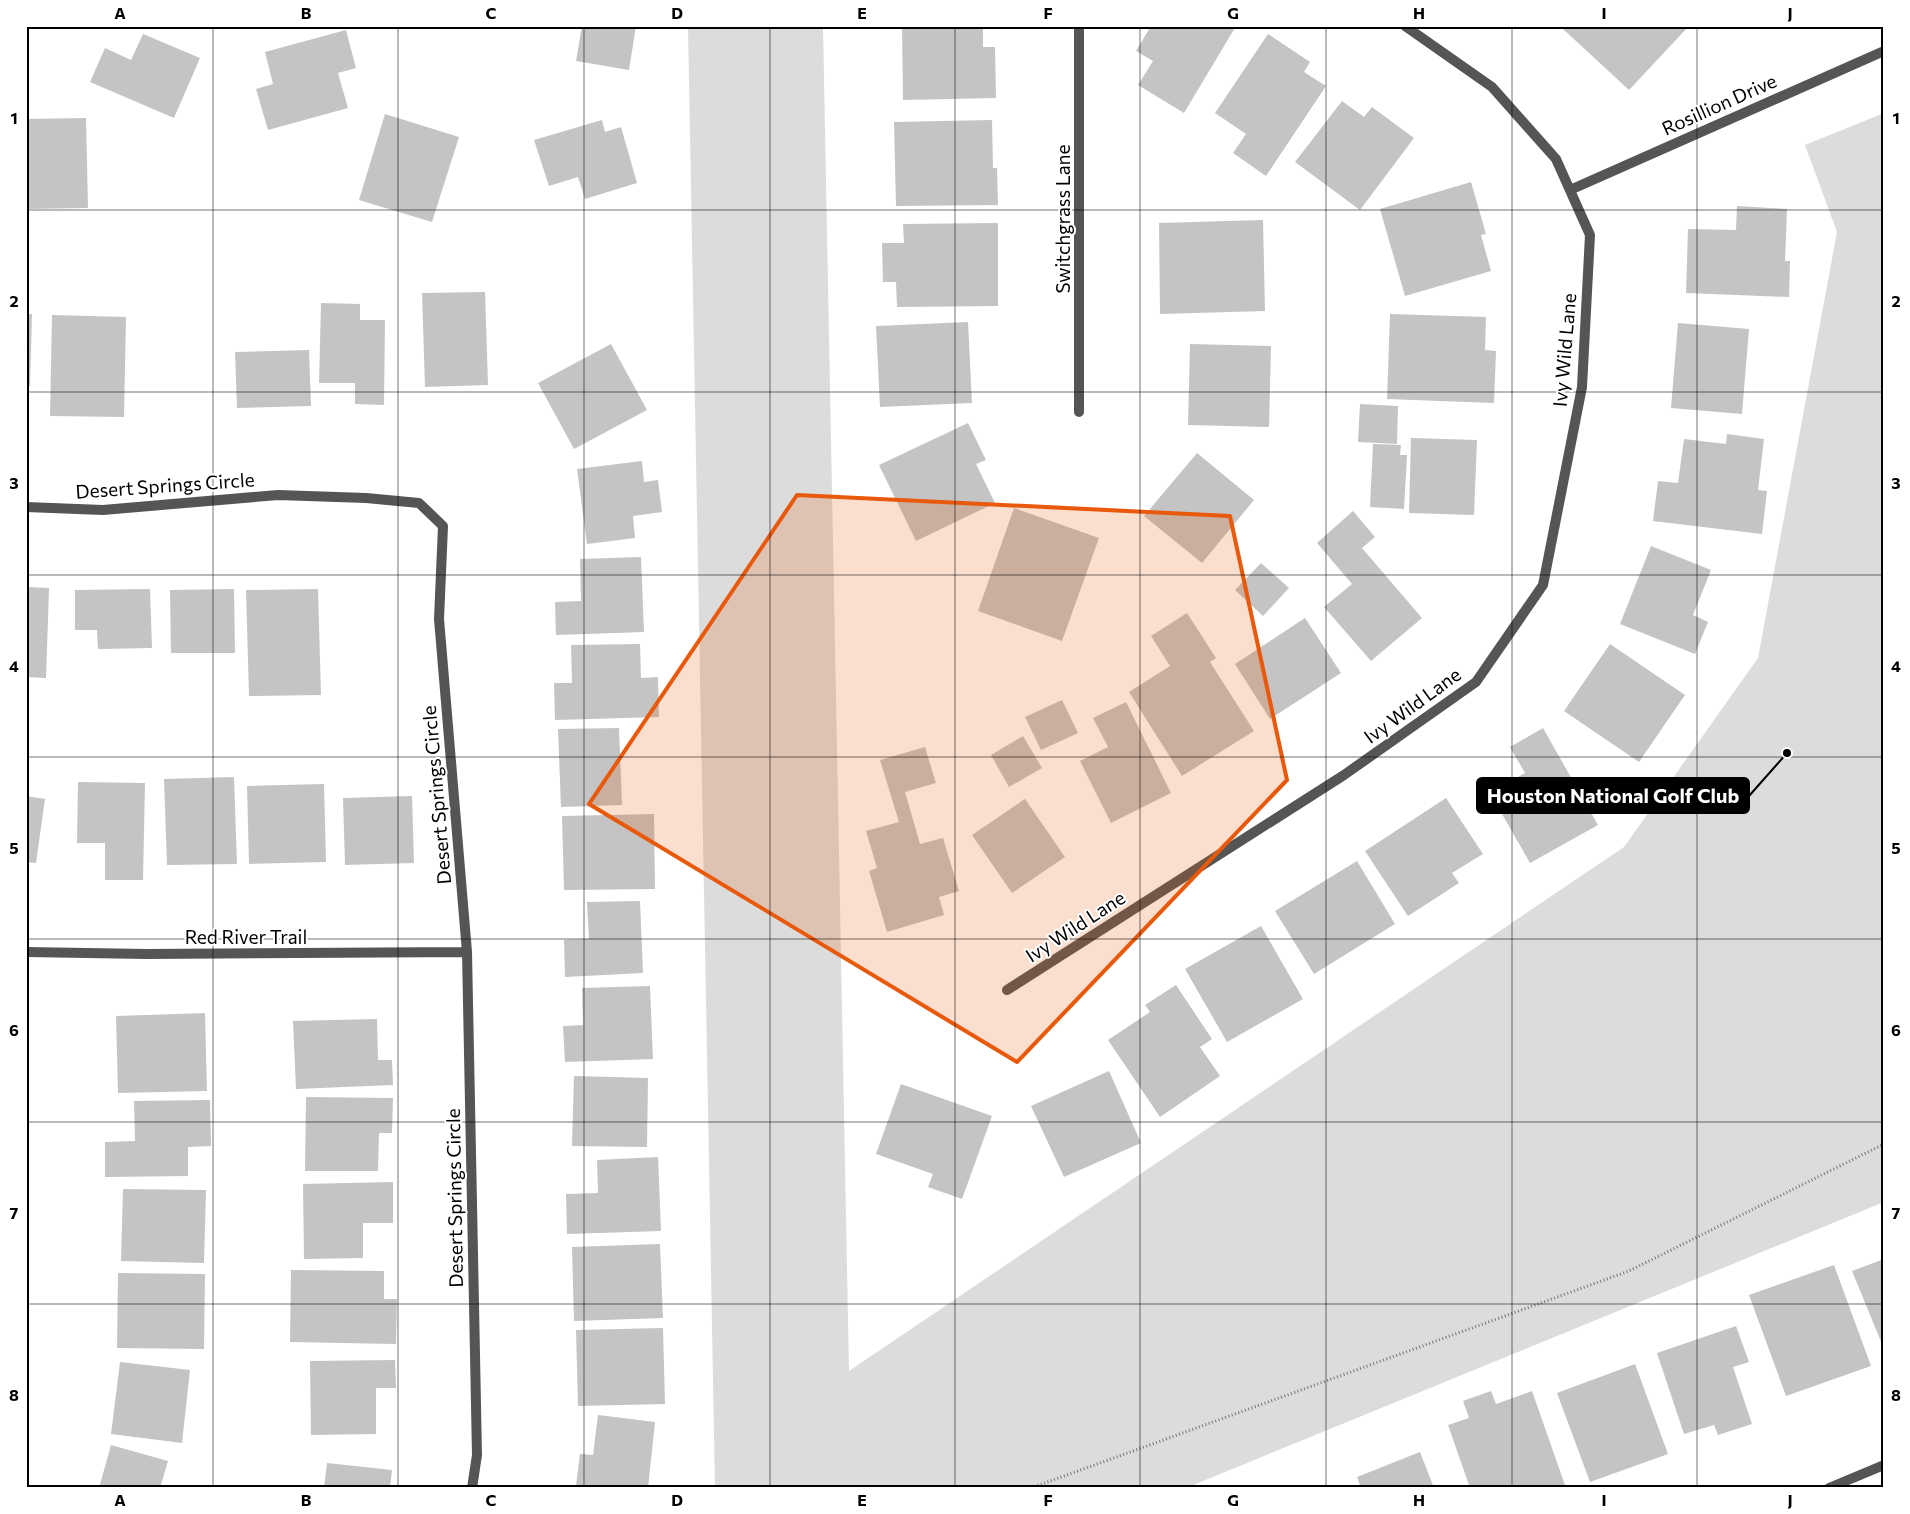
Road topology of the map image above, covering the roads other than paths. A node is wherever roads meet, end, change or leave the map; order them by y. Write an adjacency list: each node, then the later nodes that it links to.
1 (1080, 26): 5 (street, Switchgrass Lane)
2 (1405, 26): 4 (street, Ivy Wild Lane)
3 (1884, 51): 4 (street, Rosillion Drive)
4 (1570, 190): 9 (street, Ivy Wild Lane)
5 (1080, 412)
6 (26, 507): 8 (street, Desert Springs Circle)
7 (26, 952): 8 (street, Red River Trail)
8 (466, 952): 11 (street, Desert Springs Circle)
9 (1007, 990)
10 (1884, 1465): 12 (street)
11 (472, 1488)
12 (1829, 1488)

